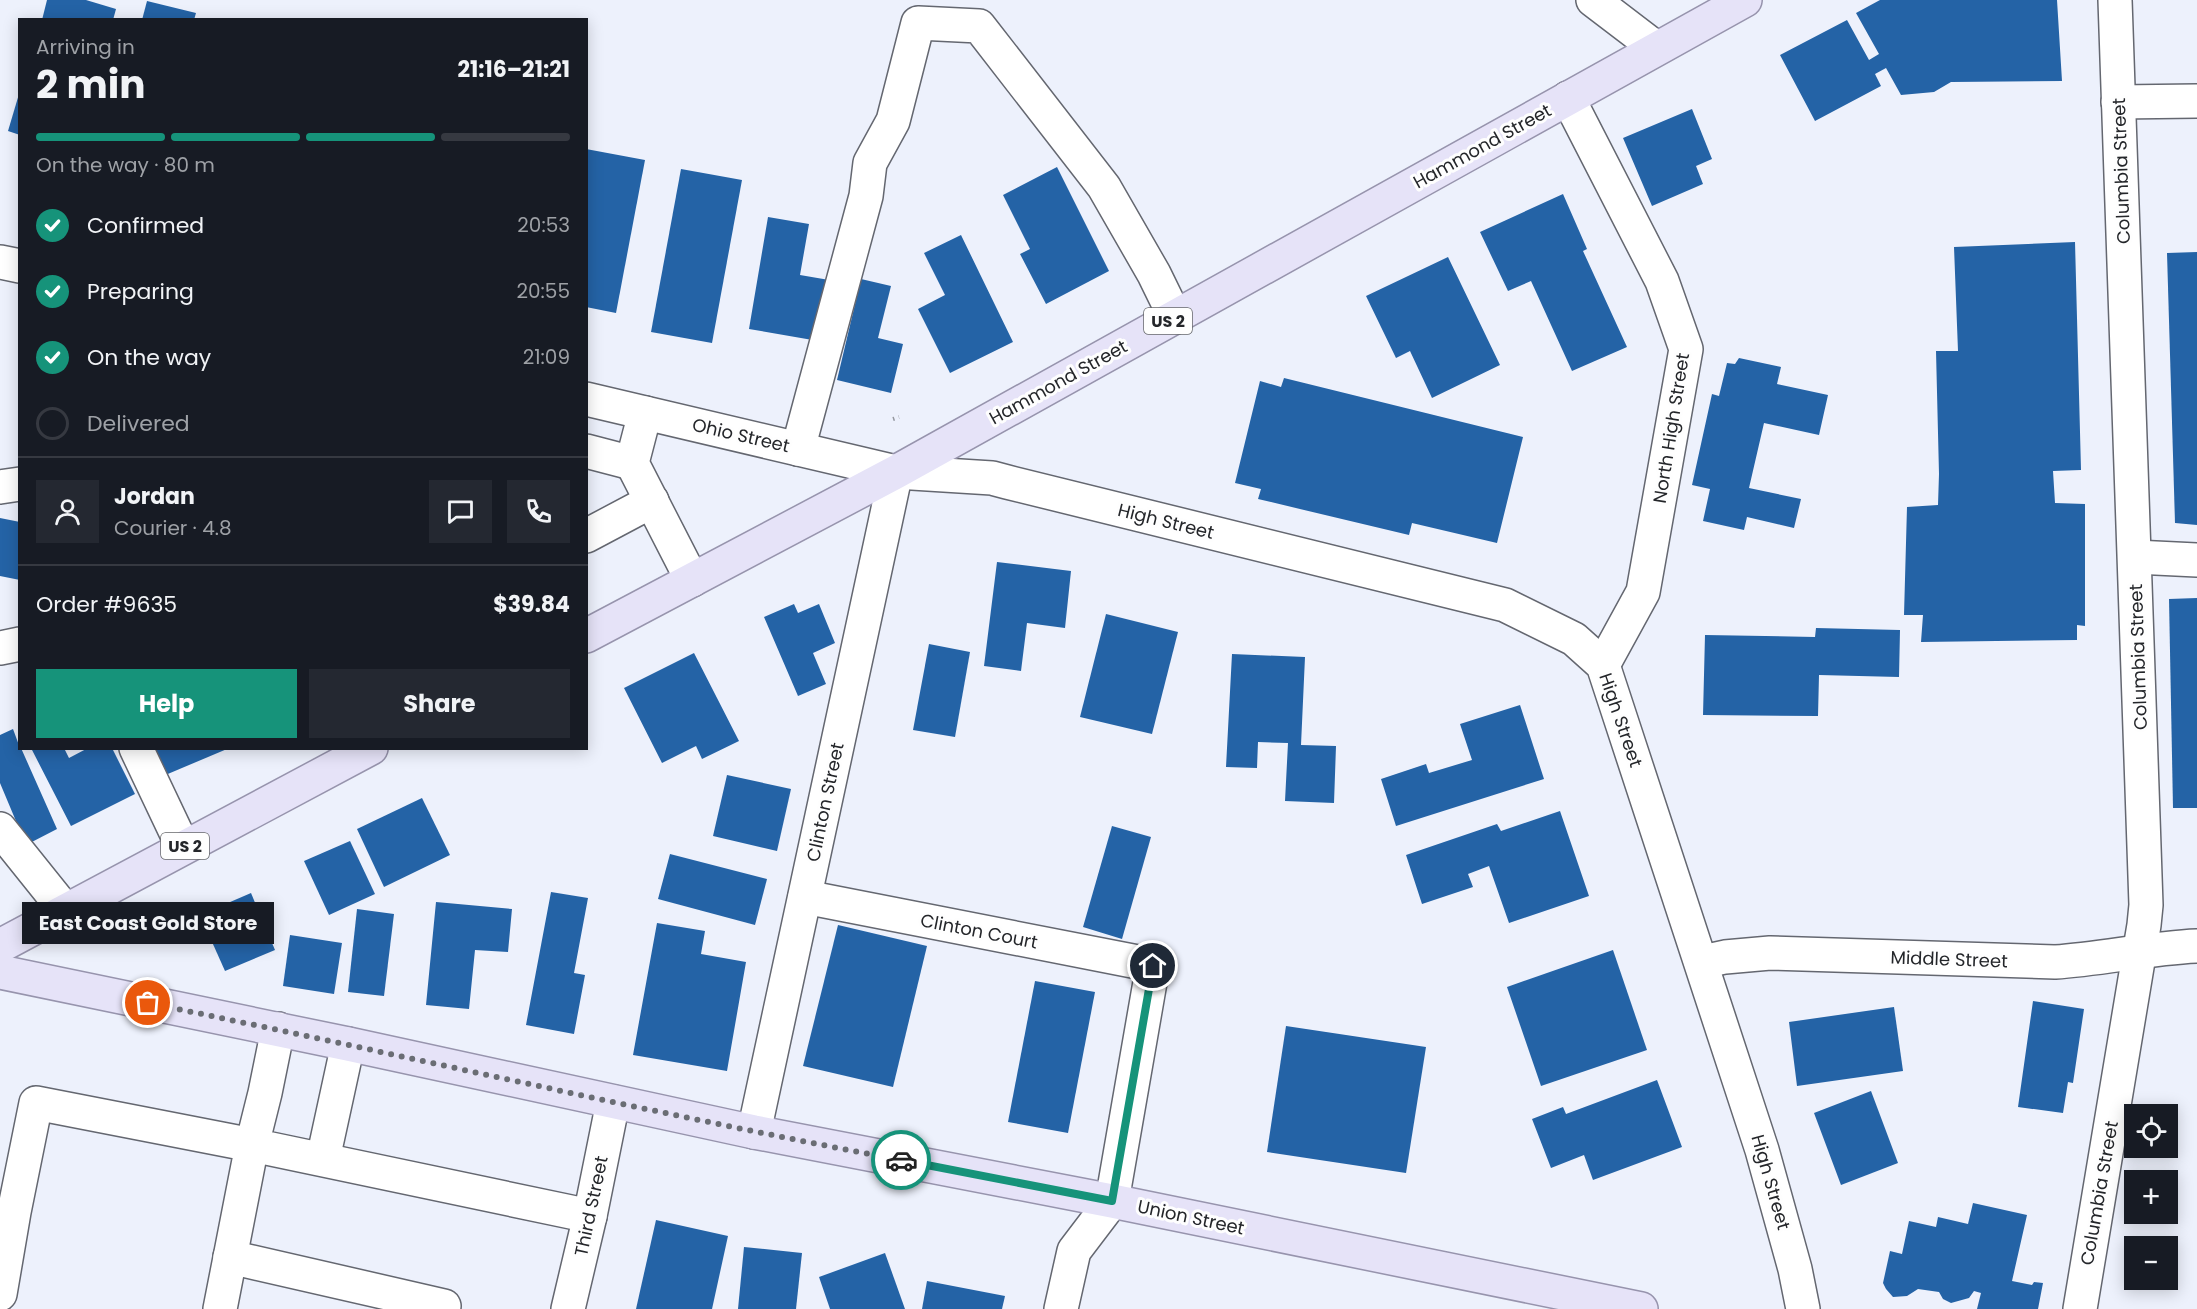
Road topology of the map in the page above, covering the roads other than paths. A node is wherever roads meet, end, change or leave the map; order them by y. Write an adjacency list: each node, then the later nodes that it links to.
1 (1593, 0): 4 (street)
2 (1745, 0): 4 (main road, Hammond Street / US 2)
3 (2115, 0): 7 (street, Columbia Street)
4 (1656, 48): 5 (main road, Hammond Street / US 2)
5 (1568, 98): 10 (main road, Hammond Street / US 2); 27 (street, North High Street)
6 (2197, 101): 7 (street)
7 (2118, 102): 21 (street, Columbia Street)
8 (0, 262): 9 (street)
9 (18, 266)
10 (1175, 317): 13 (street); 16 (main road, Hammond Street / US 2)
11 (588, 399): 12 (street, Ohio Street)
12 (645, 413): 13 (street, Ohio Street); 15 (street)
13 (798, 448): 16 (street, Ohio Street)
14 (588, 452): 15 (street)
15 (632, 463): 19 (street)
16 (896, 472): 23 (main road, Hammond Street / US 2); 27 (street, High Street); 32 (street, Clinton Street)
17 (18, 484): 18 (street)
18 (0, 487)
19 (652, 501): 20 (street); 23 (street)
20 (588, 535)
21 (2134, 557): 22 (street); 36 (street, Columbia Street)
22 (2197, 560)
23 (692, 580): 24 (main road, Hammond Street / US 2)
24 (588, 635)
25 (18, 644): 26 (street)
26 (0, 648)
27 (1603, 665): 37 (street, High Street)
28 (137, 750): 31 (street)
29 (367, 750): 31 (main road, US 2)
30 (0, 829): 33 (street)
31 (183, 847): 33 (main road, US 2)
32 (805, 897): 42 (street, Clinton Street); 45 (street, Clinton Court)
33 (65, 910): 34 (main road, US 2)
34 (0, 945)
35 (2197, 946): 36 (street, Middle Street)
36 (2140, 952): 37 (street, Middle Street); 56 (street, Columbia Street)
37 (1702, 962): 55 (street, High Street)
38 (0, 972): 39 (main road, Union Street)
39 (278, 1029): 40 (main road, Union Street); 43 (street)
40 (348, 1044): 41 (main road, Union Street); 44 (street)
41 (613, 1102): 42 (main road, Union Street); 47 (street, Third Street)
42 (754, 1132): 45 (main road, Union Street)
43 (252, 1145): 44 (street); 46 (street); 48 (street)
44 (323, 1159): 47 (street)
45 (1112, 1201): 53 (street); 54 (main road, Union Street)
46 (7, 1210): 49 (street)
47 (590, 1216): 52 (street, Third Street)
48 (230, 1257): 50 (street); 51 (street)
49 (0, 1294)
50 (444, 1306)
51 (220, 1309)
52 (568, 1309)
53 (1061, 1309)
54 (1641, 1309)
55 (1803, 1309)
56 (2080, 1309)

